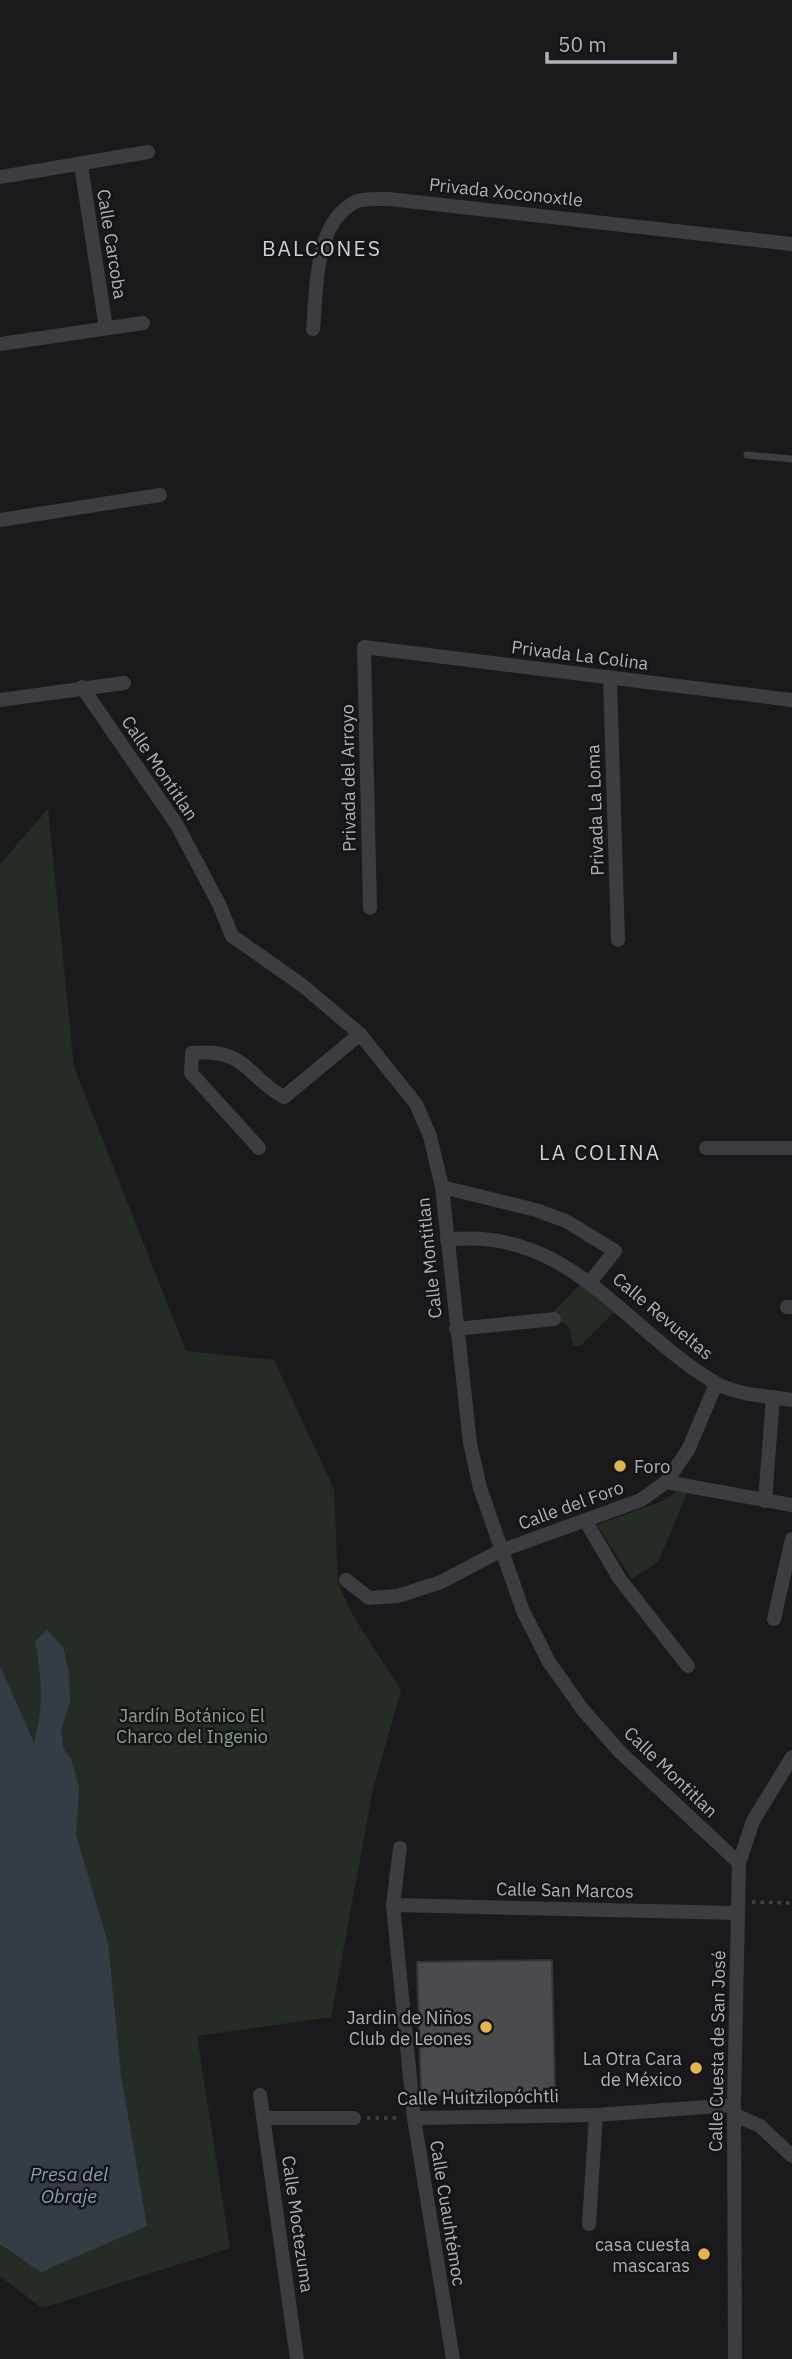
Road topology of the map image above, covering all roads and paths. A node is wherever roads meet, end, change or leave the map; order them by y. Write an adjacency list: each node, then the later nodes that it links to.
1 (148, 152): 2 (street)
2 (81, 165): 3 (street); 6 (street, Calle Carcoba)
3 (0, 177)
4 (792, 244): 7 (street, Privada Xoconoxtle)
5 (143, 323): 6 (street)
6 (106, 328): 8 (street)
7 (313, 329)
8 (0, 344)
9 (747, 456): 10 (lane)
10 (792, 460)
11 (160, 495): 12 (street)
12 (0, 520)
13 (364, 647): 14 (street, Privada La Colina); 19 (street, Privada del Arroyo)
14 (610, 679): 18 (street, Privada La Colina); 20 (street, Privada La Loma)
15 (124, 683): 16 (street)
16 (82, 687): 17 (street); 21 (street, Calle Montitlan)
17 (0, 700)
18 (792, 700)
19 (370, 908)
20 (618, 940)
21 (360, 1034): 22 (street); 25 (street, Calle Montitlan)
22 (259, 1148)
23 (706, 1148): 24 (street)
24 (792, 1148)
25 (442, 1187): 26 (street, Calle Montitlan); 27 (street, Calle Revueltas)
26 (447, 1240): 27 (street, Calle Revueltas); 29 (street, Calle Montitlan)
27 (590, 1282): 30 (street, Calle Revueltas)
28 (554, 1318): 29 (street)
29 (456, 1329): 38 (street, Calle Montitlan)
30 (716, 1384): 31 (street, Calle Revueltas); 33 (street, Calle del Foro)
31 (773, 1397): 32 (street, Calle Revueltas); 34 (street)
32 (792, 1400)
33 (666, 1482): 34 (street); 36 (street, Calle del Foro)
34 (765, 1501): 35 (street)
35 (792, 1505)
36 (585, 1520): 38 (street, Calle del Foro); 41 (street)
37 (792, 1539): 40 (street)
38 (500, 1551): 39 (street, Calle del Foro); 44 (street, Calle Montitlan)
39 (346, 1580)
40 (774, 1619)
41 (688, 1666)
42 (792, 1756): 44 (street, Calle Cuesta de San José)
43 (400, 1848): 46 (street, Calle Cuauhtémoc)
44 (739, 1863): 47 (street, Calle Cuesta de San José)
45 (792, 1903): 47 (path)
46 (393, 1905): 47 (street, Calle San Marcos); 53 (street, Calle Cuauhtémoc)
47 (737, 1907): 49 (street, Calle Cuesta de San José)
48 (260, 2095): 51 (street, Calle Moctezuma)
49 (734, 2110): 50 (street, Calle Huitzilopóchtli); 54 (street); 58 (street, Calle Cuesta de San José)
50 (596, 2115): 53 (street, Calle Huitzilopóchtli); 55 (street)
51 (264, 2118): 52 (street); 56 (street, Calle Moctezuma)
52 (354, 2118): 53 (path, Calle Huitzilopóchtli)
53 (414, 2118): 57 (street, Calle Cuauhtémoc)
54 (792, 2156)
55 (589, 2224)
56 (297, 2359)
57 (453, 2359)
58 (736, 2359)

